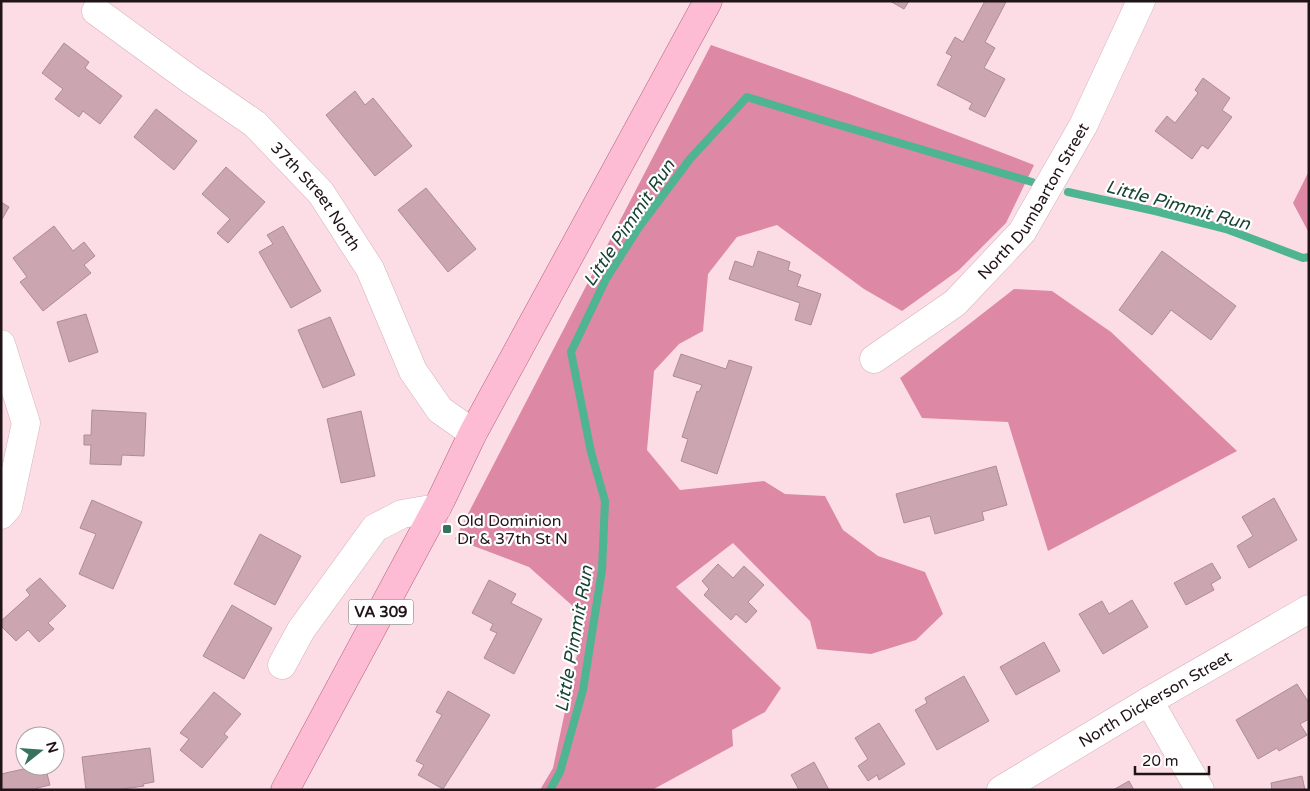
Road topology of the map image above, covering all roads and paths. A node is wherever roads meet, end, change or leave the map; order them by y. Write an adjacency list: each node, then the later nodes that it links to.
1 (708, 1): 6 (main road, VA 309)
2 (1141, 1): 5 (street, North Dumbarton Street)
3 (96, 11): 6 (street, 37th Street North)
4 (2, 344): 8 (street)
5 (874, 359)
6 (473, 433): 7 (main road, VA 309)
7 (437, 508): 10 (street); 12 (main road, VA 309)
8 (1, 515)
9 (1309, 609): 11 (street, North Dickerson Street)
10 (282, 665)
11 (1150, 701): 13 (street, North Dickerson Street); 14 (street)
12 (285, 790)
13 (1001, 790)
14 (1200, 790)

